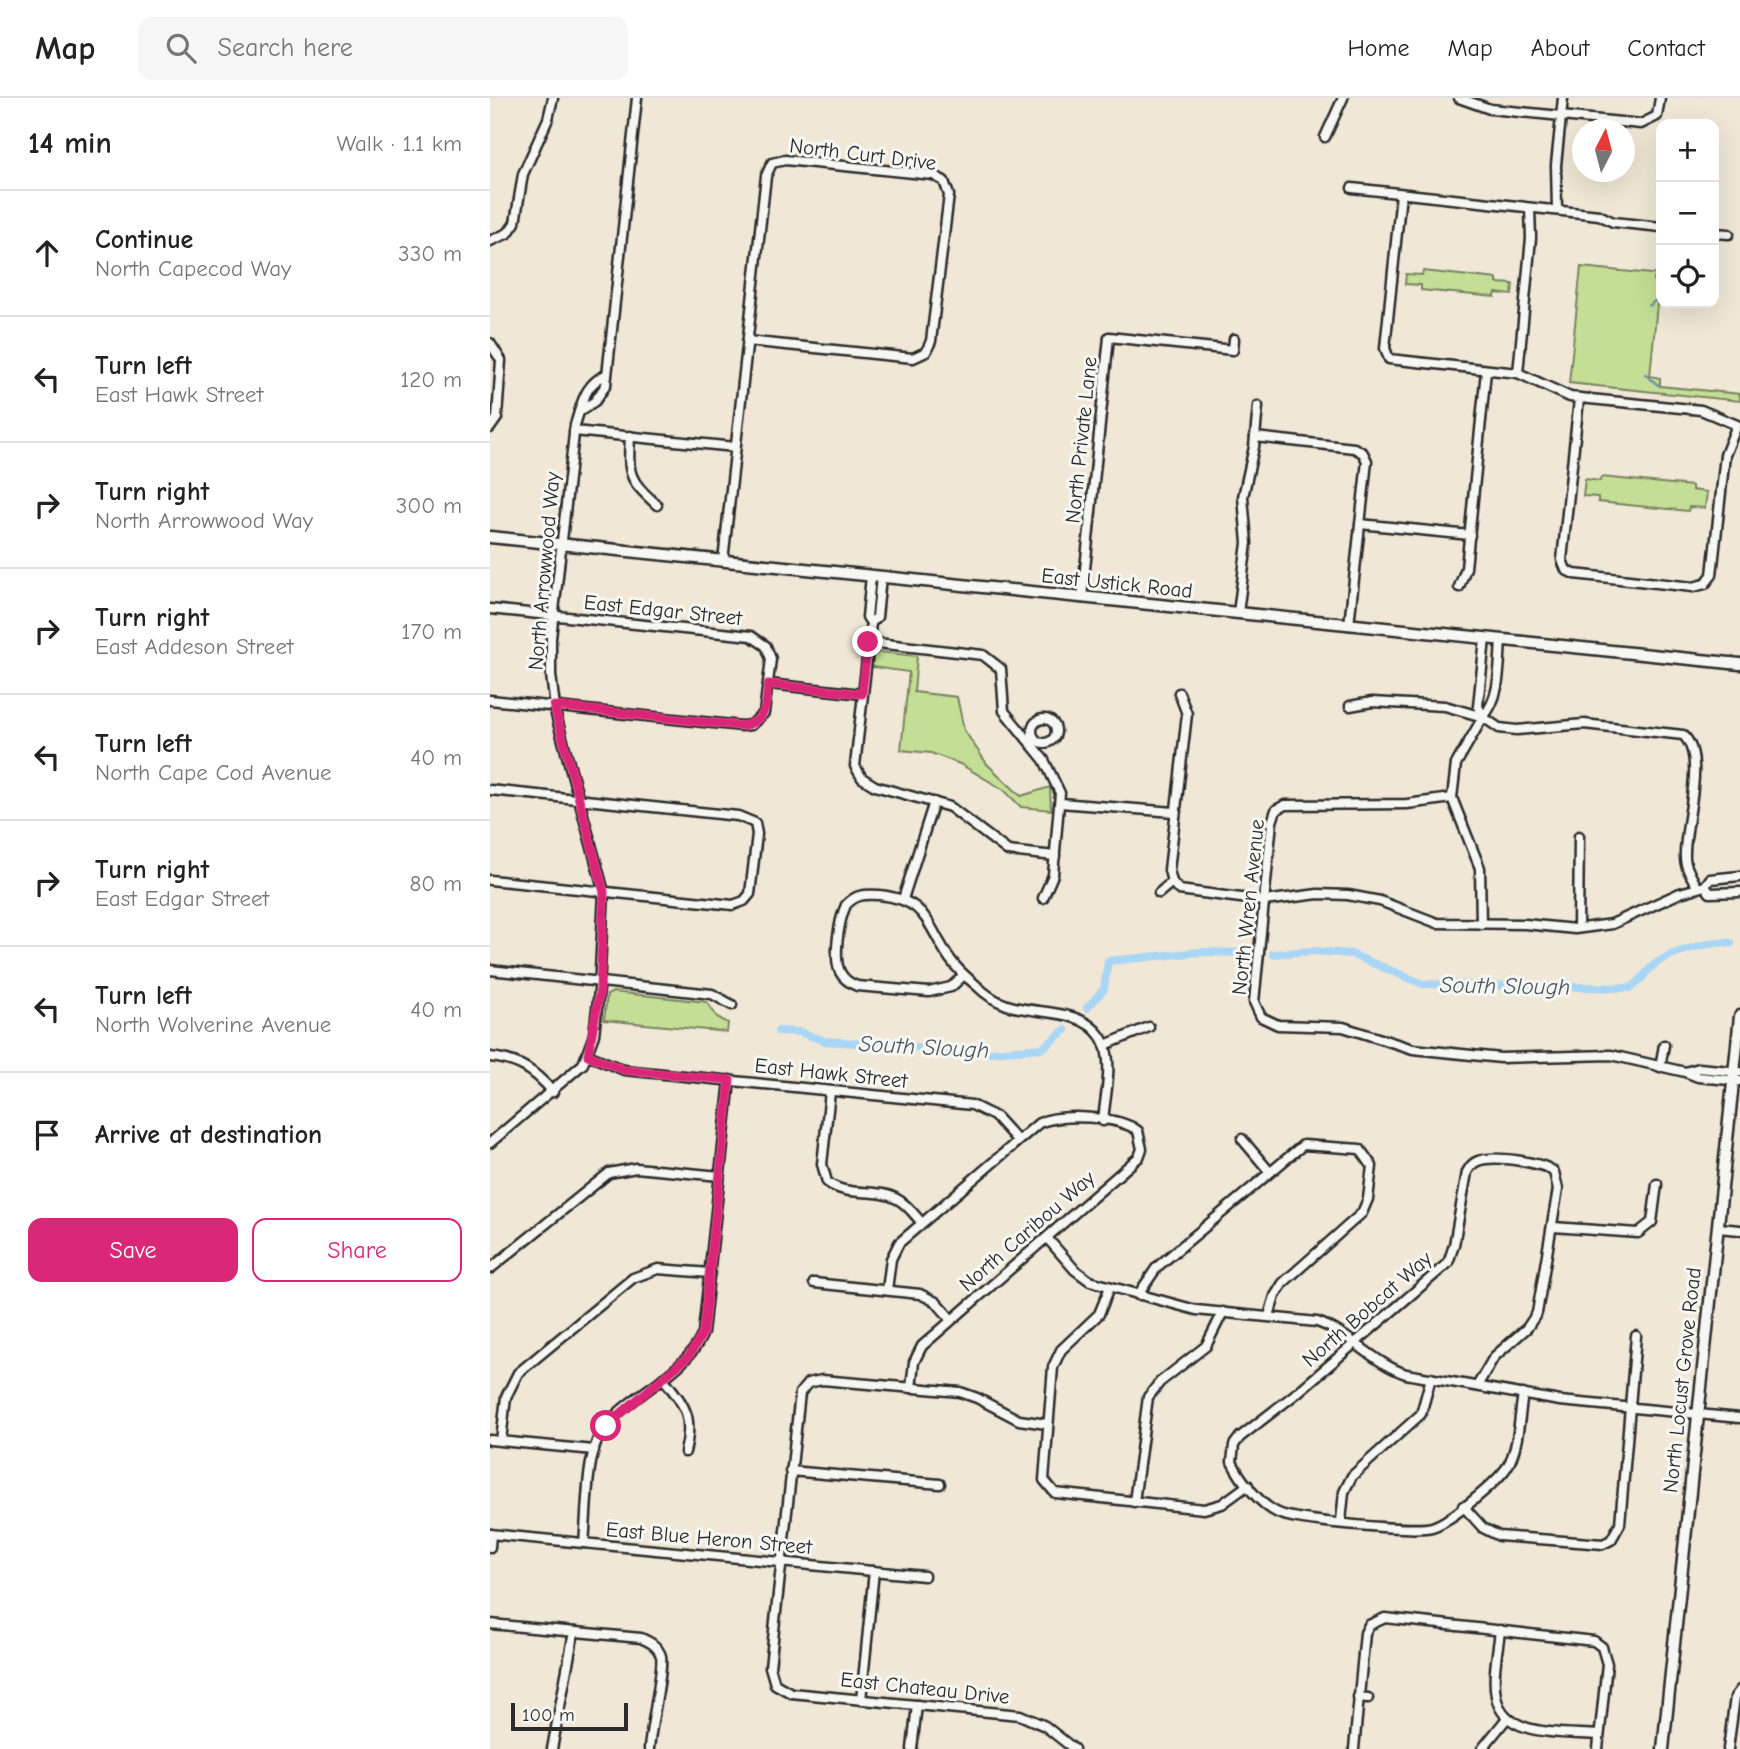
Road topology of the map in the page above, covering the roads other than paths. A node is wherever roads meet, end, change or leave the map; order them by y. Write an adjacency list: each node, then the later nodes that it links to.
1 (553, 98): 16 (street)
2 (637, 98): 26 (street, North Arrowwood Way)
3 (1343, 98): 8 (street)
4 (1459, 98): 7 (street)
5 (1563, 98): 7 (street)
6 (1660, 98): 7 (street)
7 (1561, 116): 12 (street)
8 (1325, 137)
9 (1352, 188): 10 (street)
10 (1401, 194): 11 (street); 20 (street)
11 (1530, 208): 12 (street); 21 (street)
12 (1557, 210): 13 (street)
13 (1656, 226)
14 (1719, 233): 15 (street)
15 (1729, 234)
16 (490, 241)
17 (1234, 339): 38 (street, North Private Lane)
18 (747, 341): 18 (street, North Curt Drive); 29 (street, North Curt Drive)
19 (490, 343): 25 (street)
20 (1486, 370): 21 (street); 32 (street)
21 (1518, 373): 22 (street)
22 (1578, 399): 24 (street); 24 (street)
23 (1258, 406): 28 (street)
24 (1739, 426)
25 (490, 428)
26 (574, 431): 27 (street); 34 (street, North Arrowwood Way)
27 (630, 436): 29 (street); 30 (street)
28 (1255, 437): 31 (street); 40 (street)
29 (735, 447): 35 (street, North Curt Drive)
30 (657, 505)
31 (1360, 524): 32 (street); 42 (street)
32 (1470, 535): 37 (street)
33 (490, 537): 34 (main road, East Ustick Road)
34 (561, 544): 35 (main road, East Ustick Road); 41 (street, North Arrowwood Way)
35 (723, 561): 36 (main road, East Ustick Road)
36 (876, 577): 38 (main road, East Ustick Road); 45 (street)
37 (1459, 587)
38 (1082, 598): 40 (main road, East Ustick Road)
39 (490, 609): 41 (street, East Edgar Street)
40 (1238, 614): 42 (main road, East Ustick Road)
41 (553, 616): 47 (street, East Edgar Street); 51 (street, North Arrowwood Way)
42 (1349, 625): 43 (main road, East Ustick Road)
43 (1485, 639): 44 (main road, East Ustick Road); 53 (street)
44 (1501, 640): 46 (main road, East Ustick Road); 53 (street)
45 (868, 642): 49 (street); 58 (street)
46 (1740, 664)
47 (768, 684): 49 (street); 51 (street)
48 (1179, 693): 59 (street)
49 (862, 694): 57 (street)
50 (490, 700): 51 (street)
51 (554, 706): 56 (street, North Arrowwood Way)
52 (1350, 706): 53 (street)
53 (1483, 717): 55 (street); 65 (street)
54 (490, 790): 56 (street)
55 (1452, 798): 71 (street, North Wren Avenue); 72 (street)
56 (578, 799): 66 (street, North Arrowwood Way); 66 (street)
57 (934, 802): 61 (street); 70 (street)
58 (1060, 803): 59 (street); 61 (street)
59 (1174, 812): 64 (street)
60 (1579, 836): 73 (street)
61 (1055, 856): 69 (street)
62 (1740, 876): 65 (street)
63 (490, 880): 66 (street)
64 (1171, 882): 68 (street); 71 (street)
65 (1702, 887): 67 (street); 73 (street)
66 (604, 892): 76 (street, North Arrowwood Way)
67 (1740, 892)
68 (1159, 893)
69 (1043, 898)
70 (903, 899): 75 (street); 75 (street)
71 (1264, 901): 72 (street); 84 (street, North Wren Avenue)
72 (1482, 924): 73 (street)
73 (1578, 928)
74 (490, 970): 76 (street)
75 (964, 975): 80 (street)
76 (600, 982): 77 (street); 82 (street, North Arrowwood Way)
77 (732, 1005)
78 (1740, 1016): 85 (main road, North Locust Grove Road)
79 (1149, 1027): 80 (street)
80 (1105, 1045): 89 (street)
81 (1664, 1045): 84 (street)
82 (588, 1055): 86 (street, East Hawk Street); 87 (street)
83 (490, 1057): 87 (street)
84 (1660, 1067): 85 (street)
85 (1737, 1076): 98 (main road, North Locust Grove Road)
86 (730, 1080): 88 (street, East Hawk Street); 94 (street)
87 (552, 1092): 92 (street)
88 (830, 1092): 91 (street, East Hawk Street); 96 (street)
89 (1103, 1121): 91 (street); 100 (street, North Caribou Way)
90 (1242, 1139): 93 (street)
91 (1017, 1140): 96 (street)
92 (490, 1143)
93 (1269, 1171): 106 (street); 108 (street)
94 (720, 1176): 101 (street); 102 (street)
95 (1657, 1184): 97 (street)
96 (921, 1223): 105 (street)
97 (1553, 1227): 111 (street, North Bobcat Way); 114 (street)
98 (1718, 1228): 99 (street); 118 (main road, North Locust Grove Road)
99 (1740, 1230)
100 (1047, 1238): 104 (street); 109 (street, North Caribou Way)
101 (490, 1269)
102 (710, 1273): 112 (street); 122 (street)
103 (814, 1283): 105 (street)
104 (1110, 1287): 106 (street); 120 (street)
105 (887, 1290): 109 (street)
106 (1138, 1294): 107 (street)
107 (1223, 1312): 108 (street); 128 (street)
108 (1269, 1317): 111 (street)
109 (951, 1319): 115 (street, North Caribou Way)
110 (1636, 1336): 117 (street)
111 (1356, 1343): 113 (street); 127 (street, North Bobcat Way)
112 (663, 1378): 123 (street); 124 (street)
113 (1431, 1378): 114 (street); 130 (street)
114 (1477, 1386): 116 (street)
115 (911, 1388): 120 (street); 125 (street)
116 (1523, 1394): 117 (street); 129 (street, North Bobcat Way)
117 (1632, 1408): 118 (street); 129 (street)
118 (1698, 1413): 119 (street); 154 (main road, North Locust Grove Road)
119 (1740, 1418)
120 (1047, 1424): 128 (street)
121 (490, 1440): 122 (street)
122 (501, 1441): 123 (street)
123 (594, 1450): 132 (street)
124 (685, 1452)
125 (790, 1471): 126 (street); 134 (street)
126 (940, 1484)
127 (1248, 1485): 128 (street); 130 (street, North Bobcat Way)
128 (1133, 1502)
129 (1464, 1506): 130 (street, North Bobcat Way)
130 (1341, 1521)
131 (491, 1534): 132 (street, East Blue Heron Street); 133 (street)
132 (584, 1543): 134 (street, East Blue Heron Street)
133 (490, 1547)
134 (781, 1562): 135 (street, East Blue Heron Street); 143 (street, East Chateau Drive)
135 (874, 1571): 136 (street, East Blue Heron Street); 143 (street)
136 (924, 1576)
137 (490, 1624): 139 (street)
138 (1500, 1630): 141 (street); 145 (street); 146 (street)
139 (574, 1632): 147 (street); 148 (street)
140 (1740, 1690): 155 (street)
141 (1358, 1697): 142 (street); 151 (street)
142 (1368, 1698)
143 (861, 1700): 144 (street, East Chateau Drive)
144 (916, 1705): 149 (street); 150 (street, East Chateau Drive)
145 (1507, 1718): 146 (street); 152 (street)
146 (1599, 1735): 153 (street)
147 (552, 1749)
148 (649, 1749)
149 (912, 1749)
150 (1074, 1749)
151 (1354, 1749)
152 (1482, 1749)
153 (1598, 1749)
154 (1663, 1749)
155 (1728, 1749)

